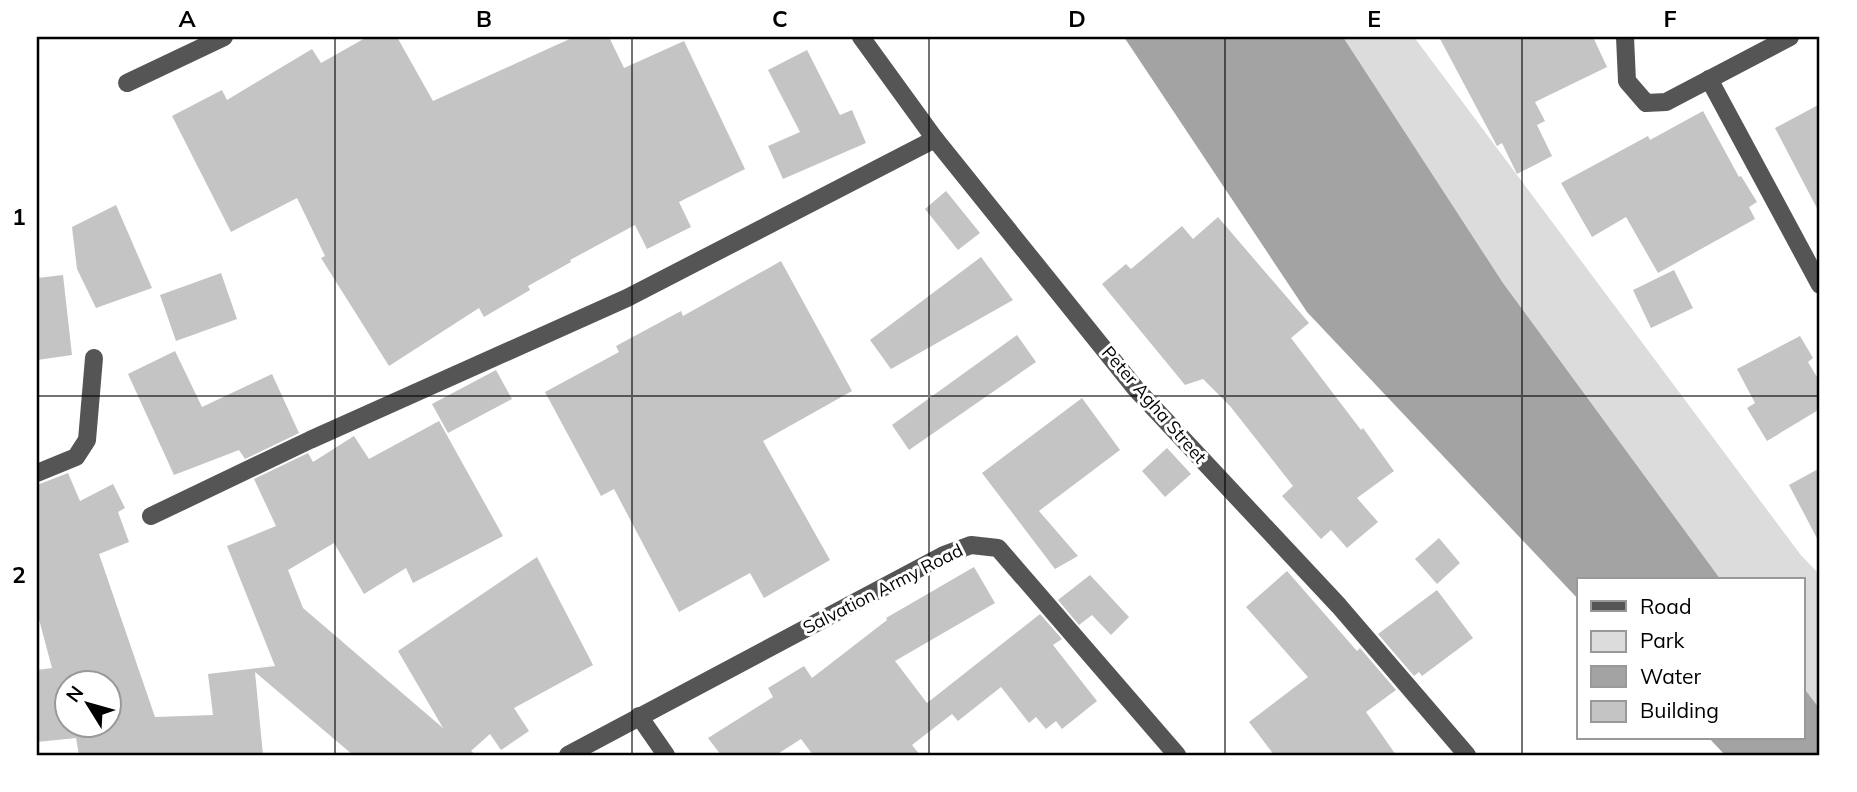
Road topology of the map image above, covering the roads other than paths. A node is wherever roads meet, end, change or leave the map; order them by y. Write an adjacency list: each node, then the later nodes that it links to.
1 (224, 37): 6 (street)
2 (861, 37): 7 (street, Peter Agha Street)
3 (1625, 37): 5 (street)
4 (1790, 37): 5 (street)
5 (1709, 79): 8 (street)
6 (127, 83)
7 (935, 139): 11 (street); 16 (street, Peter Agha Street)
8 (1820, 285)
9 (94, 358): 10 (street)
10 (37, 473)
11 (151, 516)
12 (639, 716): 13 (street, Salvation Army Road); 14 (street); 15 (street, Salvation Army Road)
13 (568, 755)
14 (666, 755)
15 (1177, 755)
16 (1467, 755)

